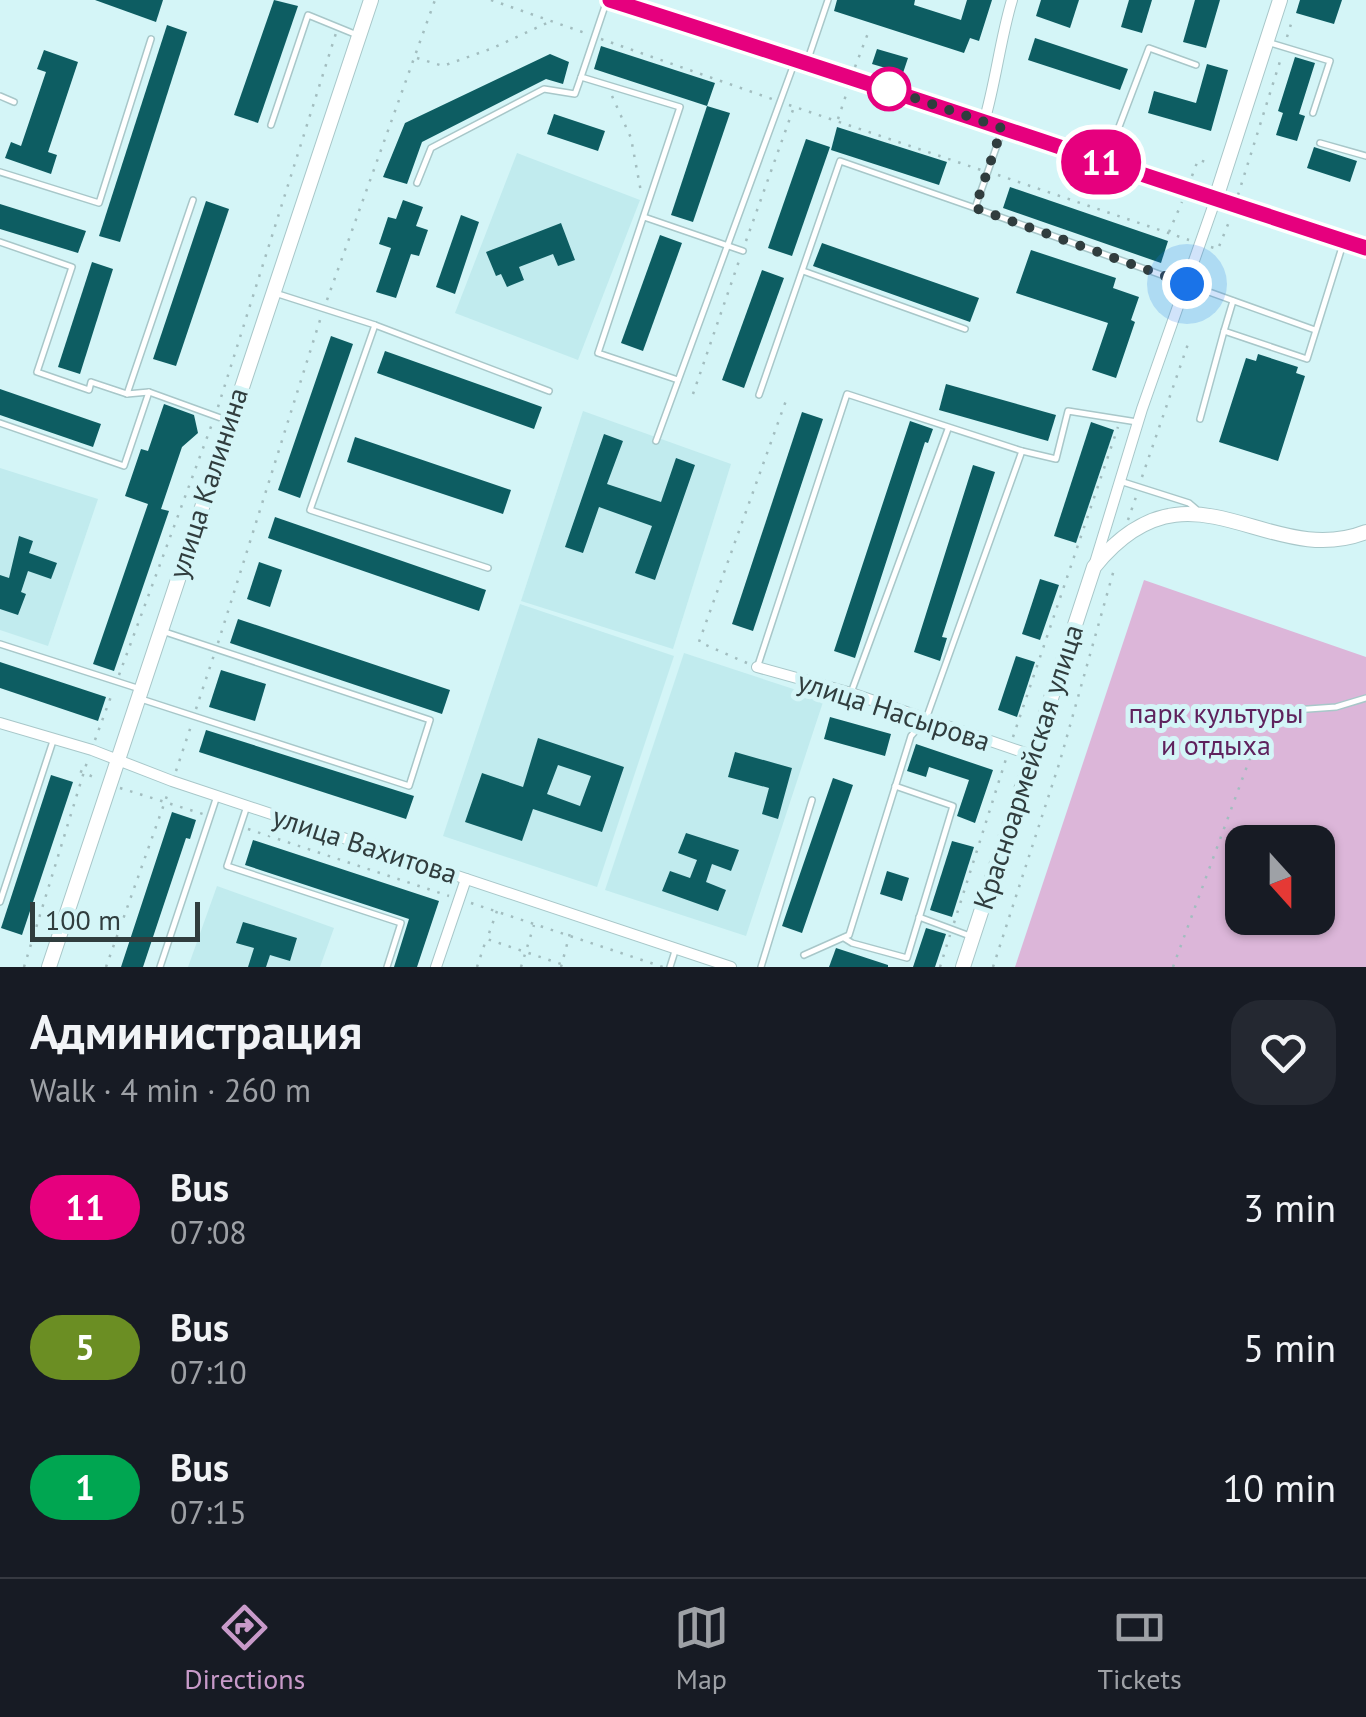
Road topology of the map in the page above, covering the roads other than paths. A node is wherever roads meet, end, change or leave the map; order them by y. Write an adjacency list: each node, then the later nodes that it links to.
1 (371, 0): 6 (street, улица Калинина)
2 (612, 0): 9 (main road); 11 (lane)
3 (828, 0): 9 (lane)
4 (1012, 0): 15 (street)
5 (1280, 0): 8 (street)
6 (359, 36): 16 (lane); 34 (street, улица Калинина)
7 (152, 38): 21 (lane)
8 (1264, 42): 14 (lane); 23 (street)
9 (801, 60): 15 (main road); 29 (lane)
10 (1196, 66): 20 (lane)
11 (581, 77): 22 (lane); 26 (lane)
12 (0, 96): 13 (lane)
13 (14, 102)
14 (1312, 113)
15 (984, 122): 17 (main road)
16 (271, 125)
17 (1002, 128): 20 (main road); 25 (lane)
18 (1320, 142): 19 (lane)
19 (1366, 156)
20 (1105, 164): 23 (main road)
21 (0, 172)
22 (417, 183)
23 (1216, 198): 27 (main road); 33 (street)
24 (192, 200): 43 (lane)
25 (975, 208): 32 (lane); 33 (lane)
26 (644, 213): 29 (lane); 40 (lane)
27 (1344, 241): 30 (main road); 38 (lane)
28 (0, 242): 43 (lane)
29 (727, 246): 31 (lane); 40 (lane)
30 (1366, 248)
31 (743, 251)
32 (804, 272): 37 (lane); 44 (lane)
33 (1187, 284): 35 (lane); 47 (street)
34 (272, 292): 36 (lane); 45 (street, улица Калинина)
35 (1233, 301): 38 (lane); 39 (lane)
36 (375, 325): 41 (lane); 56 (lane)
37 (965, 328)
38 (1315, 330): 39 (lane)
39 (1224, 331): 46 (lane)
40 (678, 380): 50 (lane)
41 (549, 391)
42 (149, 392): 43 (lane); 45 (lane); 48 (lane)
43 (127, 394)
44 (758, 395)
45 (222, 418): 57 (street, улица Калинина)
46 (1200, 419)
47 (1138, 422): 51 (lane); 52 (street)
48 (0, 423)
49 (949, 428): 51 (lane); 59 (lane); 60 (lane)
50 (656, 441)
51 (1022, 452): 64 (lane)
52 (1120, 482): 53 (lane); 55 (street)
53 (1199, 512): 54 (street); 55 (street)
54 (1366, 532)
55 (1094, 567): 67 (street, Красноармейская улица)
56 (488, 568)
57 (159, 630): 61 (street, улица Калинина); 61 (lane)
58 (0, 644): 61 (lane)
59 (757, 668): 60 (street, улица Насырова)
60 (851, 693): 64 (street, улица Насырова)
61 (140, 694): 68 (street, улица Калинина)
62 (1366, 698): 63 (lane)
63 (1266, 712)
64 (926, 719): 67 (street, улица Насырова); 69 (lane)
65 (0, 723): 66 (street, улица Вахитова)
66 (54, 741): 68 (street, улица Вахитова); 74 (lane)
67 (1032, 754): 76 (street, Красноармейская улица)
68 (120, 760): 70 (street, улица Вахитова); 80 (street, улица Калинина)
69 (896, 786): 75 (lane); 77 (lane)
70 (217, 796): 72 (street, улица Вахитова); 81 (lane)
71 (812, 800): 86 (lane)
72 (248, 806): 73 (street, улица Вахитова); 82 (lane)
73 (466, 879): 78 (street, улица Вахитова); 83 (street)
74 (0, 902)
75 (919, 917): 76 (lane); 77 (lane)
76 (973, 937): 87 (street, Красноармейская улица)
77 (844, 938): 79 (lane)
78 (676, 949): 84 (lane); 85 (street, улица Вахитова)
79 (804, 955)
80 (49, 967)
81 (160, 967)
82 (386, 967)
83 (436, 967)
84 (667, 967)
85 (731, 967)
86 (762, 967)
87 (963, 967)

